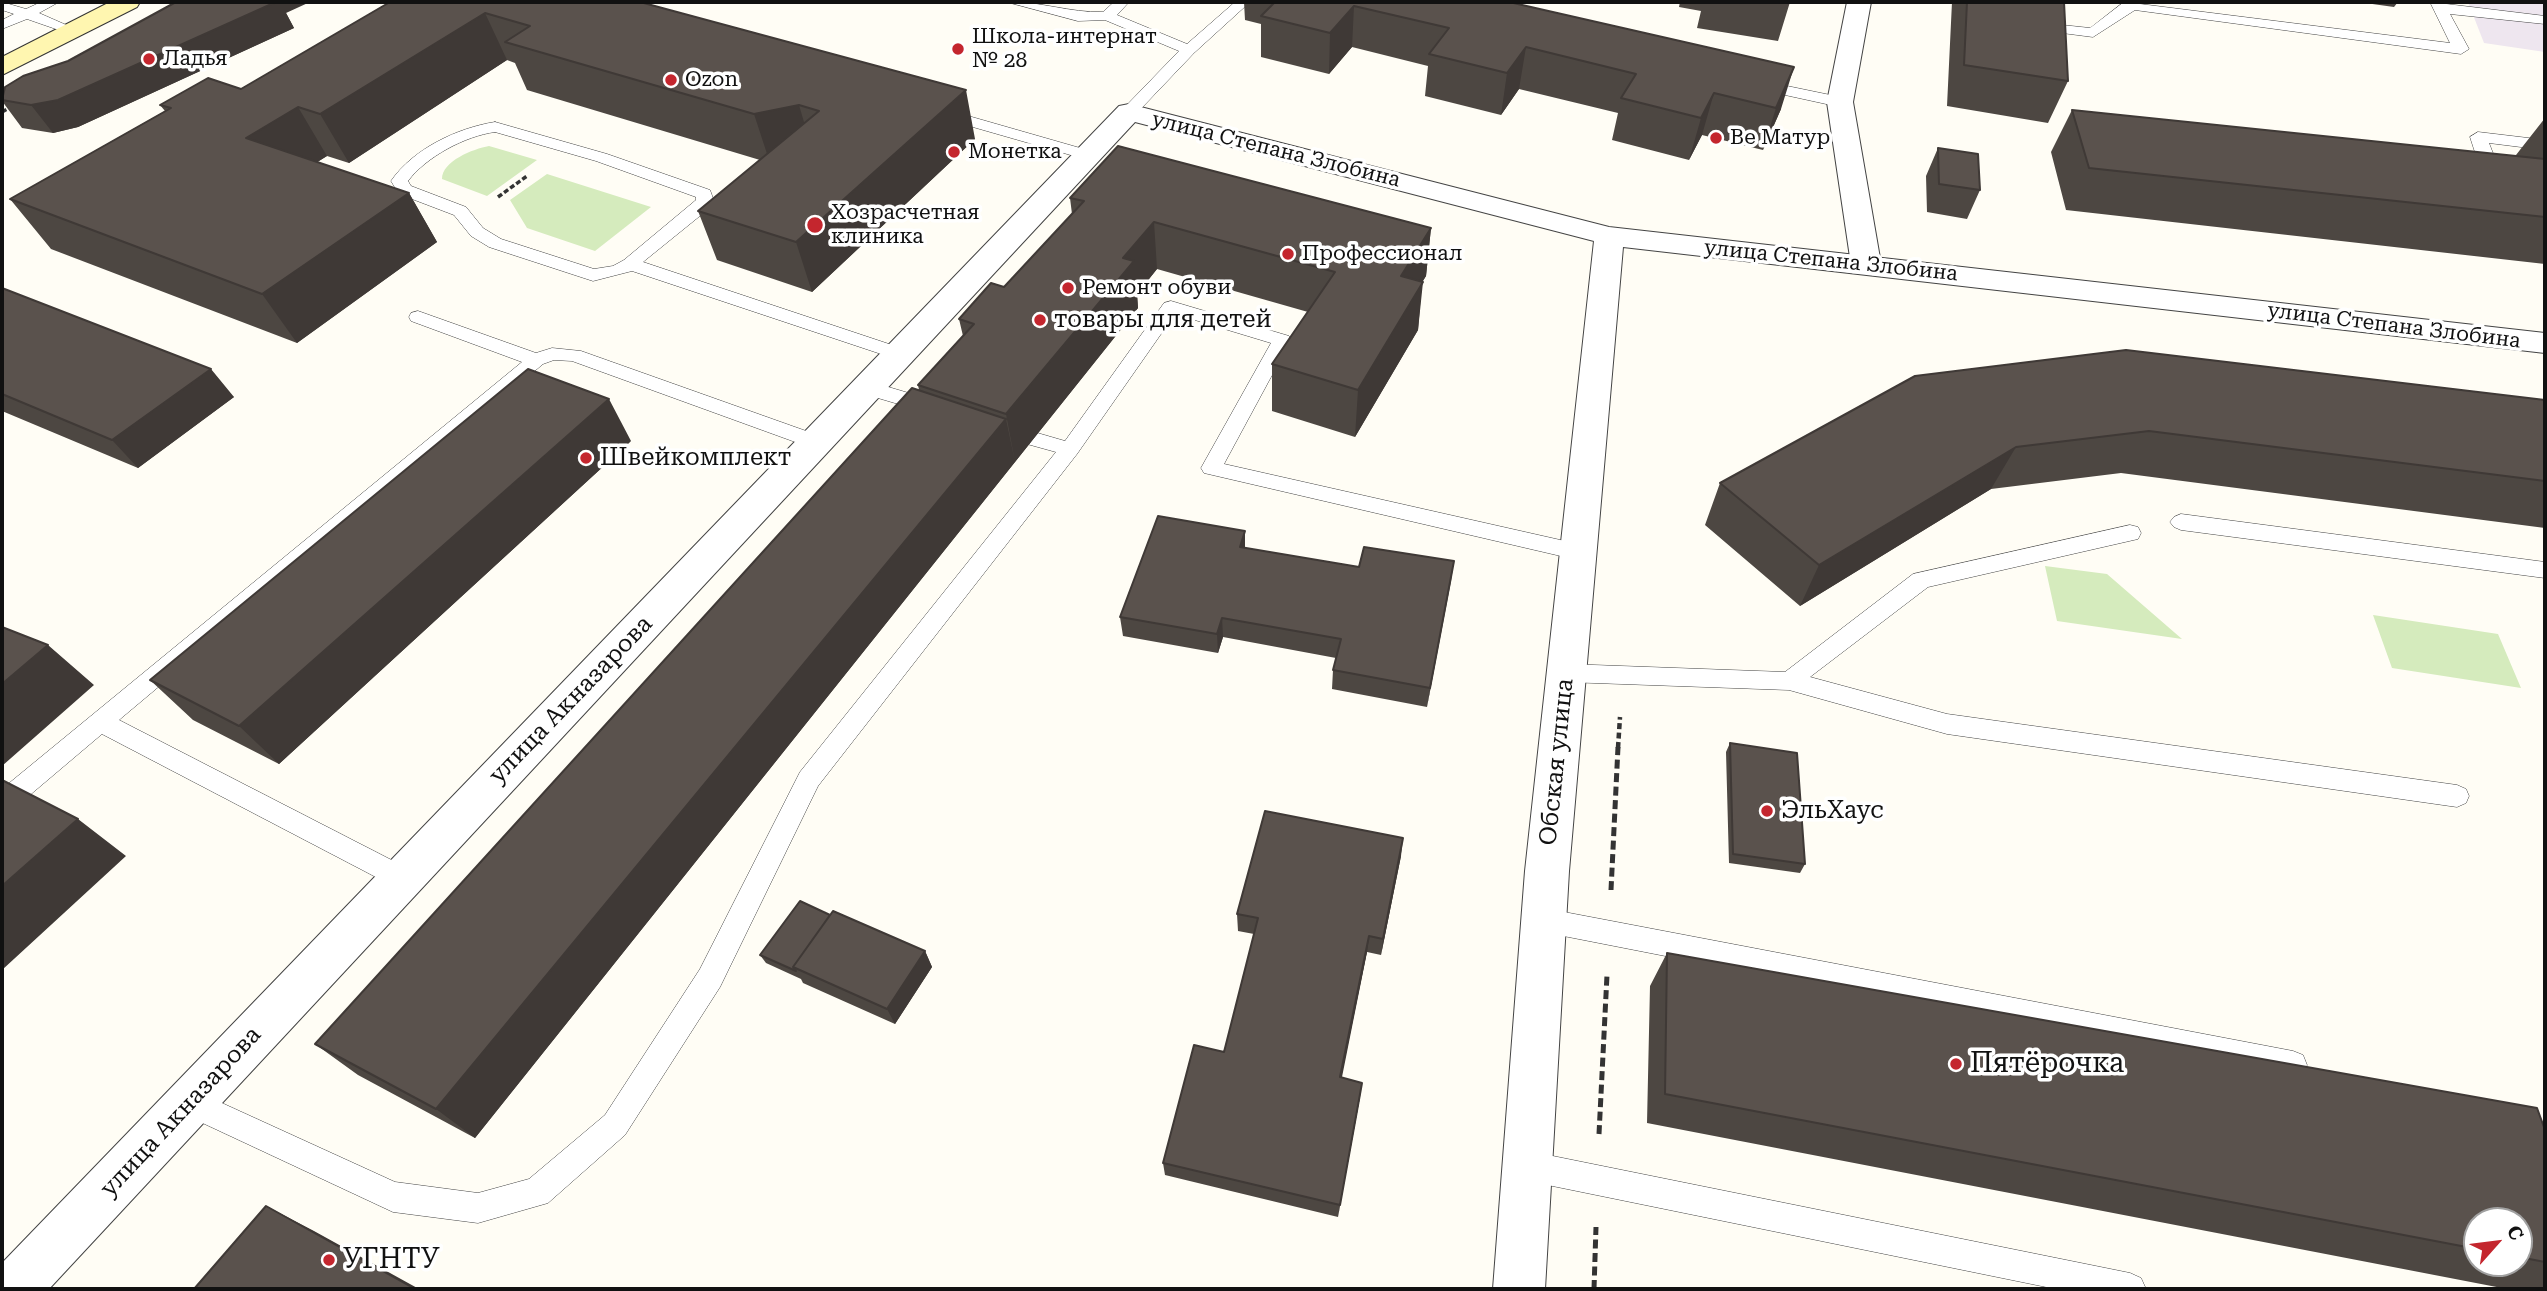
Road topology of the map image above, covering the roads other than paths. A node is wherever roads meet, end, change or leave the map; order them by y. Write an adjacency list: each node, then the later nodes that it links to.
1 (52, 2): 10 (lane)
2 (128, 2): 15 (main road)
3 (1014, 2): 11 (lane)
4 (1122, 2): 11 (lane)
5 (1242, 2): 16 (lane)
6 (1859, 2): 19 (street)
7 (2131, 4): 9 (lane); 14 (lane)
8 (2, 5): 10 (lane)
9 (2438, 5): 12 (lane)
10 (26, 14): 13 (lane); 15 (lane)
11 (1107, 16): 16 (lane)
12 (2545, 20)
13 (2, 25)
14 (2062, 29)
15 (73, 31): 17 (main road)
16 (1189, 50): 21 (lane)
17 (2, 67)
18 (1743, 81): 19 (lane)
19 (1840, 102): 27 (street)
20 (928, 110): 23 (lane)
21 (1129, 112): 23 (street, улица Акназарова); 25 (street, улица Степана Злобина)
22 (2545, 145): 24 (lane)
23 (1088, 155): 30 (street, улица Акназарова)
24 (2468, 176)
25 (1609, 236): 27 (street, улица Степана Злобина); 39 (street, Обская улица)
26 (630, 264): 26 (lane); 30 (lane)
27 (1866, 264): 29 (street, улица Степана Злобина)
28 (418, 317): 31 (lane)
29 (2545, 344)
30 (900, 354): 32 (street, улица Акназарова)
31 (536, 360): 35 (lane); 43 (lane)
32 (868, 388): 33 (lane); 35 (street, улица Акназарова)
33 (948, 412)
34 (1034, 439): 36 (lane)
35 (816, 442): 46 (street, улица Акназарова)
36 (1070, 449): 39 (lane); 49 (lane)
37 (2181, 522): 40 (lane)
38 (2130, 533): 42 (lane)
39 (1578, 552): 41 (street, Обская улица)
40 (2545, 570)
41 (1566, 673): 42 (lane); 47 (street, Обская улица)
42 (1789, 681): 44 (lane)
43 (100, 722): 45 (lane); 46 (lane)
44 (2457, 796)
45 (2, 803)
46 (402, 878): 49 (street, улица Акназарова)
47 (1544, 920): 48 (lane); 50 (street, Обская улица)
48 (2323, 1071)
49 (189, 1102): 51 (street, улица Акназарова)
50 (1528, 1166): 52 (street, Обская улица); 53 (lane)
51 (13, 1289)
52 (1519, 1289)
53 (2130, 1289)

